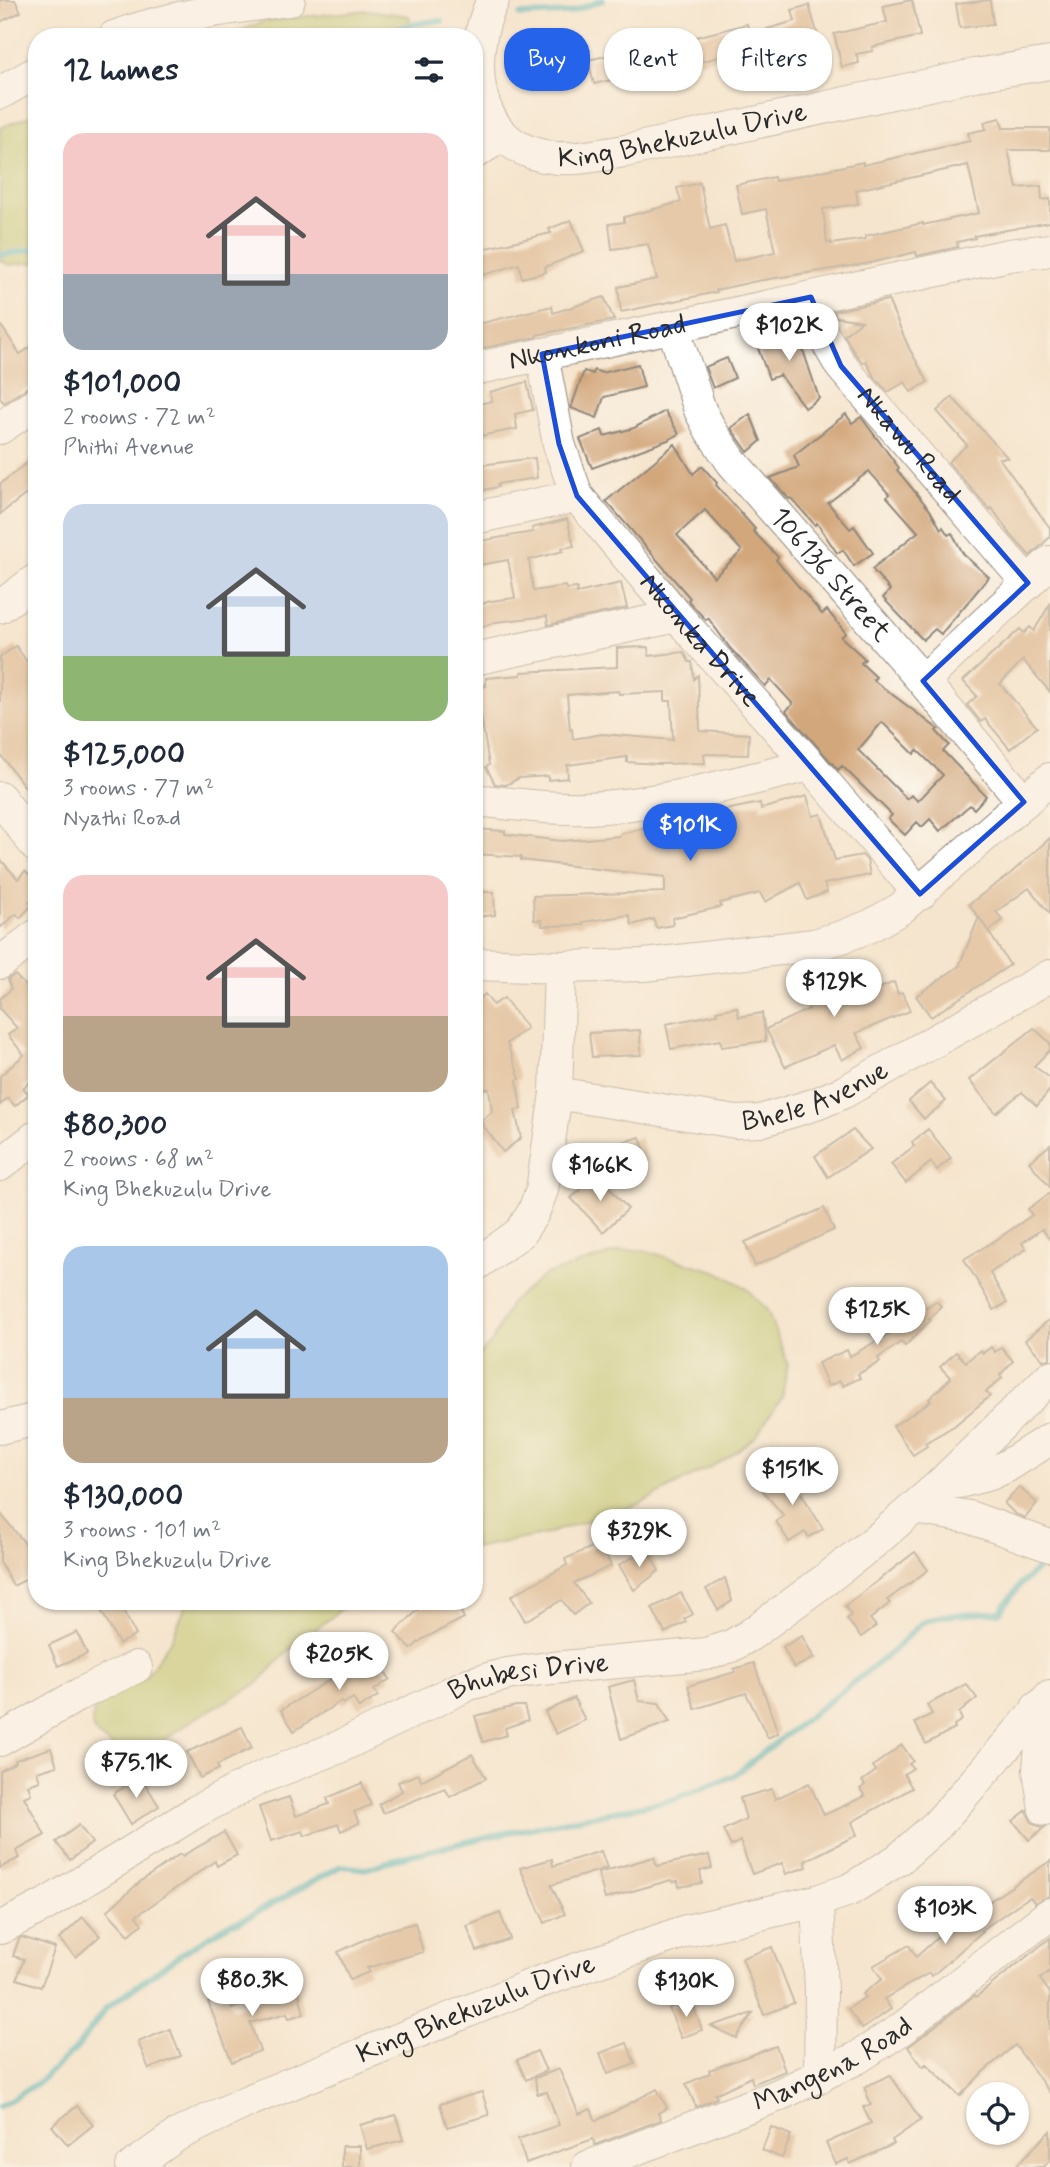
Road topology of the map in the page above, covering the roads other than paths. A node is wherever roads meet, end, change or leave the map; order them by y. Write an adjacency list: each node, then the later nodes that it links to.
1 (289, 0): 3 (street)
2 (493, 0): 4 (street, King Bhekuzulu Drive)
3 (138, 28)
4 (483, 28)
5 (1049, 62): 9 (street, King Bhekuzulu Drive)
6 (28, 77): 7 (street)
7 (0, 93)
8 (483, 104): 9 (street, King Bhekuzulu Drive)
9 (503, 135): 10 (street)
10 (483, 147)
11 (1050, 250): 12 (street, Nkonkoni Road)
12 (811, 297): 13 (street, Nkonkoni Road); 20 (street, Nkawu Road)
13 (673, 327): 14 (street, Nkonkoni Road); 23 (street, 106136 Street)
14 (542, 354): 15 (street, Nkonkoni Road); 18 (street, Nkonka Drive)
15 (483, 367)
16 (28, 409): 17 (street)
17 (0, 428)
18 (577, 496): 19 (street); 21 (street, Nkonka Drive)
19 (483, 517)
20 (1039, 573): 23 (street)
21 (677, 616): 22 (street); 24 (street, Nkonka Drive)
22 (483, 657)
23 (923, 681): 28 (street, 106136 Street)
24 (810, 765): 27 (street); 30 (street, Nkonka Drive)
25 (1050, 779): 28 (street)
26 (0, 798): 29 (street)
27 (483, 801)
28 (1024, 803): 30 (street)
29 (28, 836)
30 (920, 894): 34 (street)
31 (28, 942): 32 (street)
32 (0, 963)
33 (483, 964): 34 (street)
34 (560, 967): 36 (street)
35 (1050, 976): 36 (street, Bhele Avenue)
36 (556, 1093): 39 (street)
37 (28, 1143): 38 (street)
38 (0, 1165)
39 (483, 1260)
40 (1050, 1377): 44 (street, Bhubesi Drive)
41 (28, 1421): 42 (street)
42 (0, 1428)
43 (1050, 1439): 44 (street)
44 (942, 1483): 45 (street, Bhubesi Drive)
45 (915, 1508): 46 (street); 53 (street, Bhubesi Drive)
46 (1047, 1545)
47 (136, 1667): 49 (street)
48 (1044, 1702): 50 (street); 51 (street, King Bhekuzulu Drive)
49 (0, 1740)
50 (1045, 1810)
51 (817, 1901): 54 (street); 55 (street, King Bhekuzulu Drive)
52 (1050, 1914): 54 (street, Mangena Road)
53 (0, 1928)
54 (820, 2077): 56 (street, Mangena Road)
55 (132, 2167)
56 (589, 2167)

